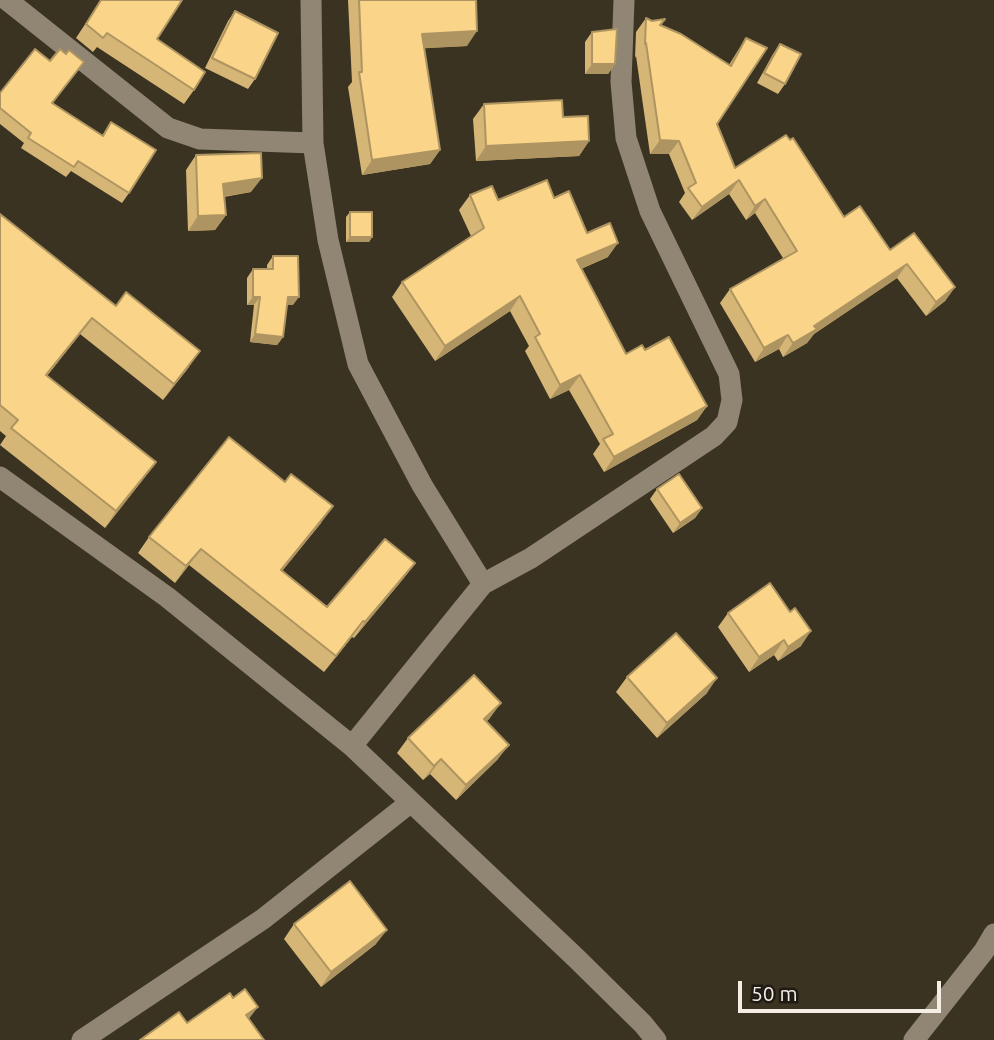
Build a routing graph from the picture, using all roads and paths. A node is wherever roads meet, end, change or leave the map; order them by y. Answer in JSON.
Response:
{"nodes":[{"id":1,"x":7,"y":0,"type":"edge"},
{"id":2,"x":311,"y":0,"type":"edge"},
{"id":3,"x":624,"y":0,"type":"edge"},
{"id":4,"x":313,"y":143,"type":"junction"},
{"id":5,"x":0,"y":477,"type":"edge"},
{"id":6,"x":483,"y":584,"type":"junction"},
{"id":7,"x":352,"y":746,"type":"junction"},
{"id":8,"x":411,"y":802,"type":"junction"},
{"id":9,"x":994,"y":934,"type":"edge"},
{"id":10,"x":82,"y":1040,"type":"edge"},
{"id":11,"x":656,"y":1040,"type":"edge"},
{"id":12,"x":914,"y":1040,"type":"edge"}],
"edges":[{"from":1,"to":4,"type":"street"},
{"from":2,"to":4,"type":"street"},
{"from":3,"to":6,"type":"street"},
{"from":4,"to":6,"type":"street"},
{"from":5,"to":7,"type":"street"},
{"from":6,"to":7,"type":"street"},
{"from":7,"to":8,"type":"street"},
{"from":8,"to":10,"type":"street"},
{"from":8,"to":11,"type":"street"},
{"from":9,"to":12,"type":"street"}]}
